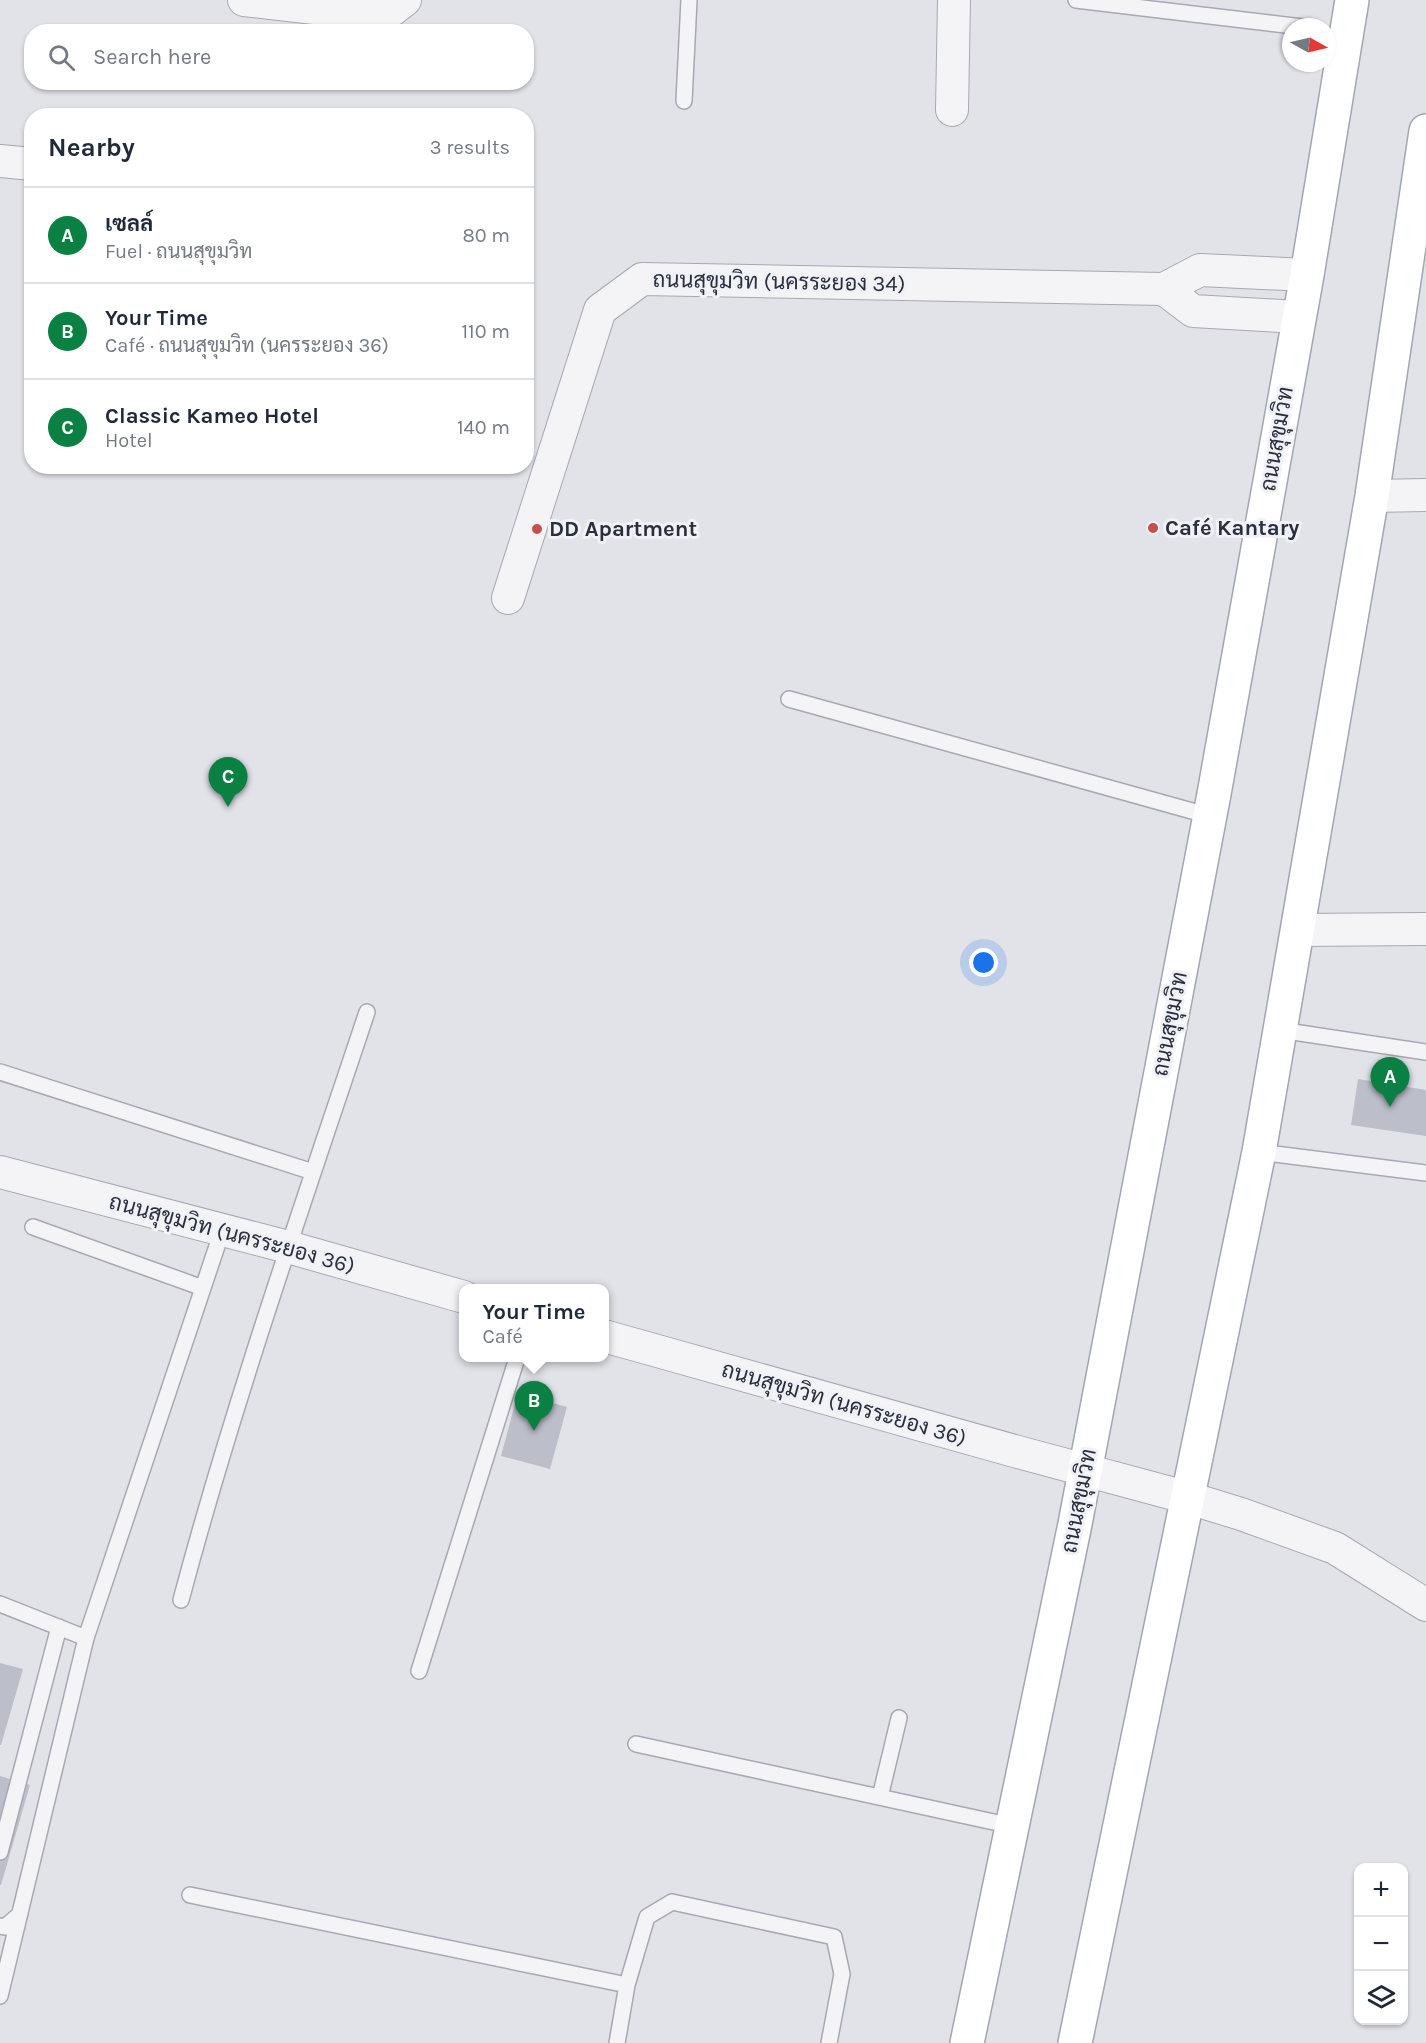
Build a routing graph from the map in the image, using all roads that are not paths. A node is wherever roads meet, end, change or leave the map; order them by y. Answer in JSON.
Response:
{"nodes":[{"id":1,"x":244,"y":0,"type":"edge"},
{"id":2,"x":405,"y":0,"type":"edge"},
{"id":3,"x":689,"y":0,"type":"edge"},
{"id":4,"x":954,"y":0,"type":"edge"},
{"id":5,"x":1076,"y":0,"type":"edge"},
{"id":6,"x":1352,"y":0,"type":"edge"},
{"id":7,"x":1282,"y":25,"type":"edge"},
{"id":8,"x":684,"y":101,"type":"dead end"},
{"id":9,"x":952,"y":110,"type":"dead end"},
{"id":10,"x":1426,"y":131,"type":"edge"},
{"id":11,"x":0,"y":160,"type":"edge"},
{"id":12,"x":24,"y":163,"type":"edge"},
{"id":13,"x":1420,"y":207,"type":"edge"},
{"id":14,"x":1306,"y":275,"type":"junction"},
{"id":15,"x":1164,"y":288,"type":"junction"},
{"id":16,"x":1299,"y":317,"type":"junction"},
{"id":17,"x":1426,"y":495,"type":"edge"},
{"id":18,"x":1372,"y":496,"type":"junction"},
{"id":19,"x":508,"y":598,"type":"dead end"},
{"id":20,"x":789,"y":699,"type":"dead end"},
{"id":21,"x":1210,"y":816,"type":"junction"},
{"id":22,"x":1426,"y":929,"type":"edge"},
{"id":23,"x":1297,"y":930,"type":"junction"},
{"id":24,"x":368,"y":1012,"type":"dead end"},
{"id":25,"x":1280,"y":1030,"type":"junction"},
{"id":26,"x":1426,"y":1052,"type":"edge"},
{"id":27,"x":0,"y":1072,"type":"edge"},
{"id":28,"x":1259,"y":1152,"type":"junction"},
{"id":29,"x":0,"y":1172,"type":"edge"},
{"id":30,"x":313,"y":1172,"type":"junction"},
{"id":31,"x":1426,"y":1173,"type":"edge"},
{"id":32,"x":33,"y":1227,"type":"dead end"},
{"id":33,"x":222,"y":1231,"type":"junction"},
{"id":34,"x":288,"y":1247,"type":"junction"},
{"id":35,"x":203,"y":1288,"type":"junction"},
{"id":36,"x":459,"y":1296,"type":"edge"},
{"id":37,"x":609,"y":1337,"type":"edge"},
{"id":38,"x":516,"y":1362,"type":"edge"},
{"id":39,"x":1085,"y":1470,"type":"junction"},
{"id":40,"x":1189,"y":1498,"type":"junction"},
{"id":41,"x":181,"y":1600,"type":"dead end"},
{"id":42,"x":0,"y":1604,"type":"edge"},
{"id":43,"x":1426,"y":1605,"type":"edge"},
{"id":44,"x":59,"y":1627,"type":"junction"},
{"id":45,"x":86,"y":1638,"type":"junction"},
{"id":46,"x":419,"y":1671,"type":"dead end"},
{"id":47,"x":899,"y":1718,"type":"dead end"},
{"id":48,"x":636,"y":1744,"type":"dead end"},
{"id":49,"x":880,"y":1797,"type":"junction"},
{"id":50,"x":1012,"y":1826,"type":"junction"},
{"id":51,"x":0,"y":1852,"type":"edge"},
{"id":52,"x":190,"y":1895,"type":"dead end"},
{"id":53,"x":20,"y":1914,"type":"junction"},
{"id":54,"x":0,"y":1926,"type":"edge"},
{"id":55,"x":627,"y":1985,"type":"junction"},
{"id":56,"x":0,"y":1996,"type":"edge"},
{"id":57,"x":617,"y":2043,"type":"edge"},
{"id":58,"x":829,"y":2043,"type":"edge"},
{"id":59,"x":967,"y":2043,"type":"edge"},
{"id":60,"x":1075,"y":2043,"type":"edge"}],
"edges":[{"from":1,"to":2,"type":"street"},
{"from":3,"to":8,"type":"lane"},
{"from":4,"to":9,"type":"street"},
{"from":5,"to":7,"type":"lane"},
{"from":6,"to":14,"type":"main road","name":"ถนนสุขุมวิท"},
{"from":10,"to":13,"type":"main road"},
{"from":11,"to":12,"type":"street"},
{"from":13,"to":18,"type":"main road"},
{"from":14,"to":15,"type":"street","name":"ถนนสุขุมวิท (นครระยอง 34)"},
{"from":14,"to":16,"type":"main road","name":"ถนนสุขุมวิท"},
{"from":15,"to":16,"type":"street"},
{"from":15,"to":19,"type":"street","name":"ถนนสุขุมวิท (นครระยอง 34)"},
{"from":16,"to":21,"type":"main road","name":"ถนนสุขุมวิท"},
{"from":17,"to":18,"type":"street"},
{"from":18,"to":23,"type":"main road"},
{"from":20,"to":21,"type":"lane"},
{"from":21,"to":39,"type":"main road","name":"ถนนสุขุมวิท"},
{"from":22,"to":23,"type":"street"},
{"from":23,"to":25,"type":"main road"},
{"from":24,"to":30,"type":"lane"},
{"from":25,"to":26,"type":"lane"},
{"from":25,"to":28,"type":"main road"},
{"from":27,"to":30,"type":"lane"},
{"from":28,"to":31,"type":"lane"},
{"from":28,"to":40,"type":"main road"},
{"from":29,"to":33,"type":"street","name":"ถนนสุขุมวิท (นครระยอง 36)"},
{"from":30,"to":34,"type":"lane"},
{"from":32,"to":35,"type":"lane"},
{"from":33,"to":34,"type":"street","name":"ถนนสุขุมวิท (นครระยอง 36)"},
{"from":33,"to":35,"type":"lane"},
{"from":34,"to":36,"type":"street","name":"ถนนสุขุมวิท (นครระยอง 36)"},
{"from":34,"to":41,"type":"lane"},
{"from":35,"to":45,"type":"lane"},
{"from":37,"to":39,"type":"street","name":"ถนนสุขุมวิท (นครระยอง 36)"},
{"from":38,"to":46,"type":"lane"},
{"from":39,"to":40,"type":"street","name":"ถนนสุขุมวิท (นครระยอง 36)"},
{"from":39,"to":50,"type":"main road","name":"ถนนสุขุมวิท"},
{"from":40,"to":43,"type":"street","name":"ถนนสุขุมวิท (นครระยอง 36)"},
{"from":40,"to":60,"type":"main road"},
{"from":42,"to":44,"type":"lane"},
{"from":44,"to":45,"type":"lane"},
{"from":44,"to":51,"type":"lane"},
{"from":45,"to":53,"type":"lane"},
{"from":47,"to":49,"type":"lane"},
{"from":48,"to":49,"type":"lane"},
{"from":49,"to":50,"type":"lane"},
{"from":50,"to":59,"type":"main road","name":"ถนนสุขุมวิท"},
{"from":52,"to":55,"type":"lane"},
{"from":53,"to":54,"type":"lane"},
{"from":53,"to":56,"type":"lane"},
{"from":55,"to":57,"type":"lane"},
{"from":55,"to":58,"type":"lane"}]}
